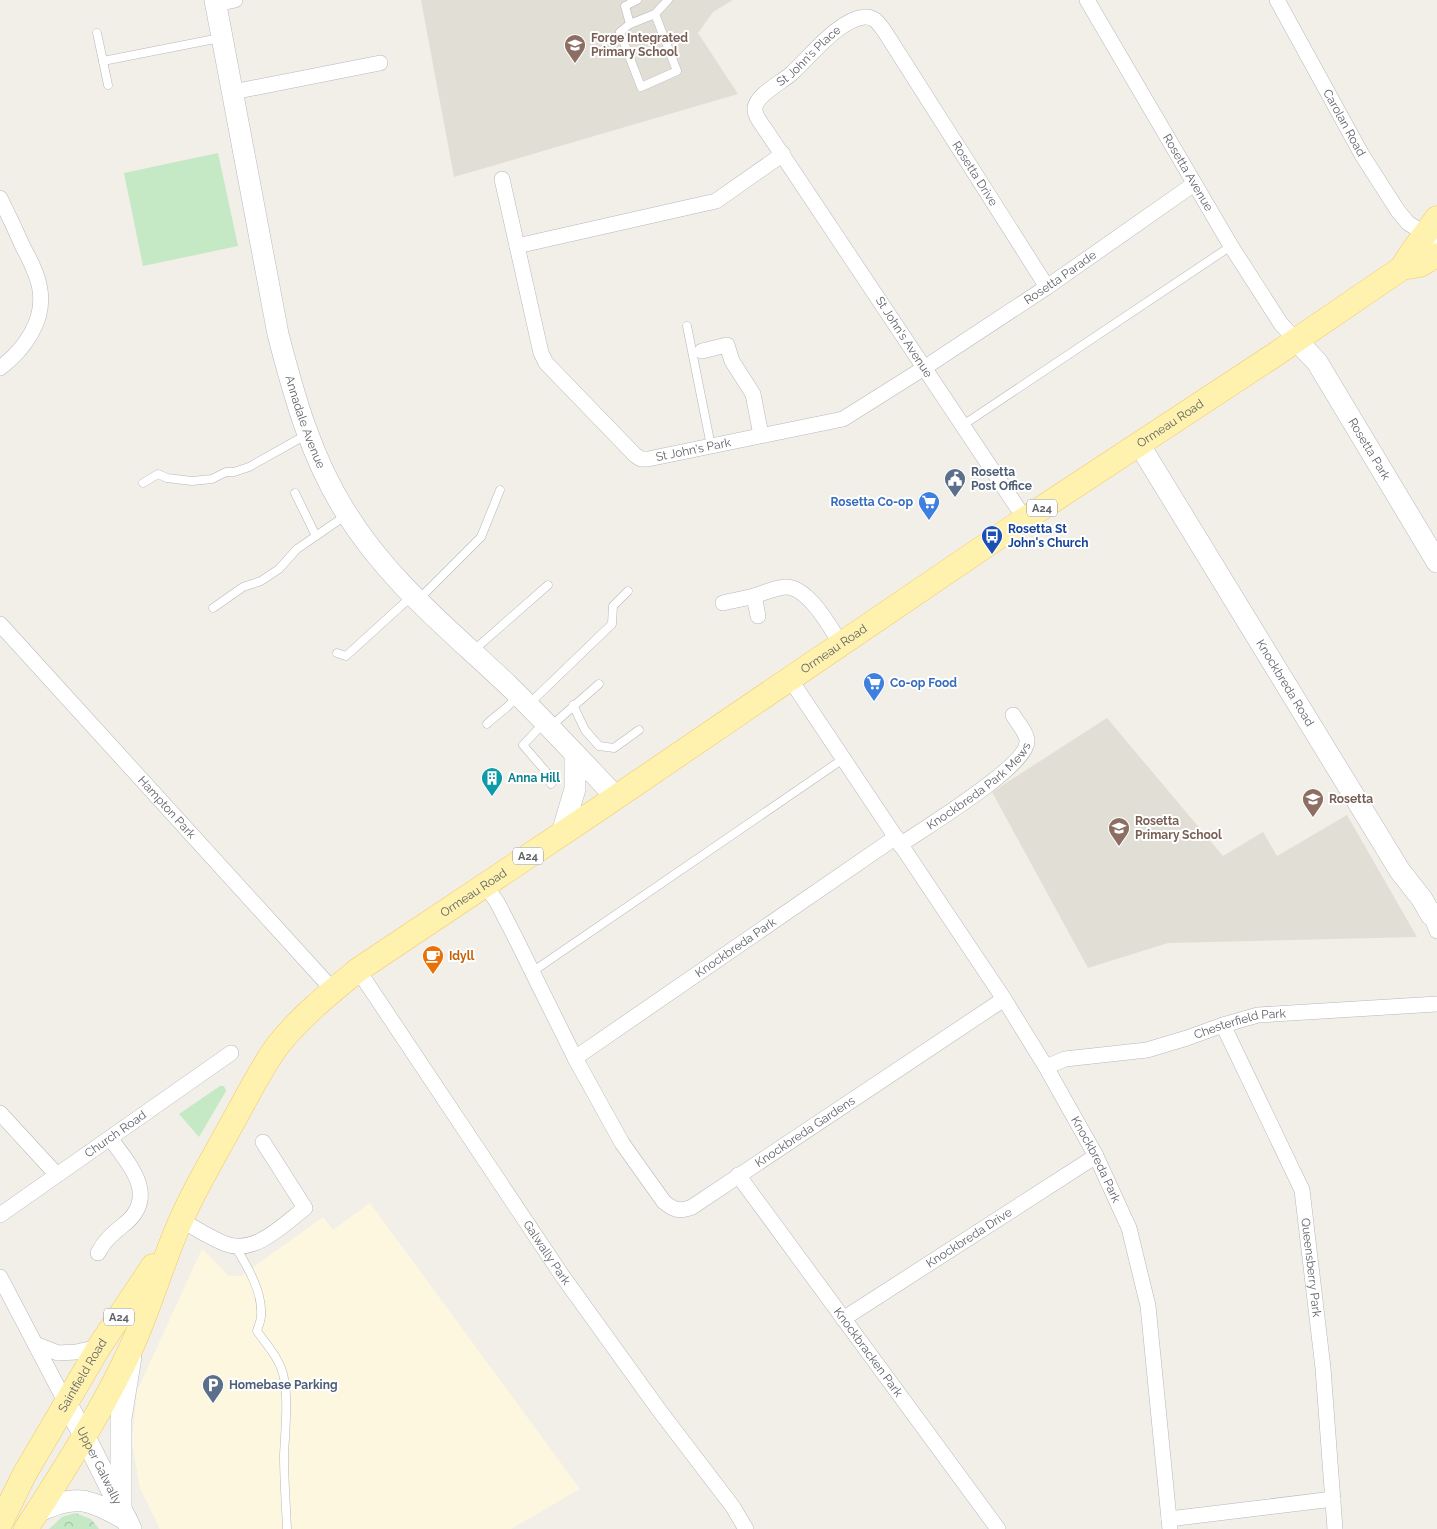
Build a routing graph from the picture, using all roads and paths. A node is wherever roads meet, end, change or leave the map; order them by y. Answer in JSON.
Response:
{"nodes":[{"id":1,"x":636,"y":0,"type":"edge"},
{"id":2,"x":668,"y":0,"type":"edge"},
{"id":3,"x":1087,"y":0,"type":"edge"},
{"id":4,"x":1277,"y":0,"type":"edge"},
{"id":5,"x":222,"y":1,"type":"edge"},
{"id":6,"x":655,"y":14,"type":"junction"},
{"id":7,"x":630,"y":24,"type":"junction"},
{"id":8,"x":98,"y":33,"type":"dead end"},
{"id":9,"x":222,"y":37,"type":"junction"},
{"id":10,"x":103,"y":60,"type":"junction"},
{"id":11,"x":903,"y":60,"type":"joint"},
{"id":12,"x":380,"y":63,"type":"dead end"},
{"id":13,"x":108,"y":85,"type":"dead end"},
{"id":14,"x":232,"y":92,"type":"junction"},
{"id":15,"x":783,"y":154,"type":"junction"},
{"id":16,"x":502,"y":178,"type":"dead end"},
{"id":17,"x":1194,"y":184,"type":"junction"},
{"id":18,"x":1,"y":201,"type":"edge"},
{"id":19,"x":1434,"y":238,"type":"edge"},
{"id":20,"x":517,"y":246,"type":"junction"},
{"id":21,"x":1231,"y":246,"type":"junction"},
{"id":22,"x":1047,"y":287,"type":"junction"},
{"id":23,"x":687,"y":326,"type":"dead end"},
{"id":24,"x":1296,"y":340,"type":"junction"},
{"id":25,"x":702,"y":351,"type":"dead end"},
{"id":26,"x":0,"y":368,"type":"edge"},
{"id":27,"x":924,"y":368,"type":"junction"},
{"id":28,"x":963,"y":425,"type":"junction"},
{"id":29,"x":307,"y":434,"type":"junction"},
{"id":30,"x":761,"y":435,"type":"junction"},
{"id":31,"x":1139,"y":444,"type":"junction"},
{"id":32,"x":711,"y":446,"type":"junction"},
{"id":33,"x":143,"y":483,"type":"dead end"},
{"id":34,"x":500,"y":490,"type":"dead end"},
{"id":35,"x":295,"y":493,"type":"dead end"},
{"id":36,"x":347,"y":515,"type":"junction"},
{"id":37,"x":1025,"y":518,"type":"junction"},
{"id":38,"x":316,"y":536,"type":"junction"},
{"id":39,"x":1436,"y":558,"type":"edge"},
{"id":40,"x":548,"y":585,"type":"dead end"},
{"id":41,"x":628,"y":591,"type":"dead end"},
{"id":42,"x":754,"y":596,"type":"junction"},
{"id":43,"x":414,"y":599,"type":"junction"},
{"id":44,"x":724,"y":603,"type":"dead end"},
{"id":45,"x":213,"y":608,"type":"dead end"},
{"id":46,"x":758,"y":616,"type":"dead end"},
{"id":47,"x":0,"y":624,"type":"edge"},
{"id":48,"x":841,"y":644,"type":"junction"},
{"id":49,"x":472,"y":652,"type":"junction"},
{"id":50,"x":336,"y":653,"type":"dead end"},
{"id":51,"x":790,"y":679,"type":"junction"},
{"id":52,"x":599,"y":684,"type":"dead end"},
{"id":53,"x":523,"y":700,"type":"junction"},
{"id":54,"x":573,"y":705,"type":"junction"},
{"id":55,"x":1013,"y":715,"type":"dead end"},
{"id":56,"x":487,"y":724,"type":"dead end"},
{"id":57,"x":547,"y":725,"type":"junction"},
{"id":58,"x":639,"y":730,"type":"dead end"},
{"id":59,"x":575,"y":754,"type":"junction"},
{"id":60,"x":843,"y":759,"type":"junction"},
{"id":61,"x":551,"y":784,"type":"dead end"},
{"id":62,"x":616,"y":797,"type":"junction"},
{"id":63,"x":562,"y":833,"type":"junction"},
{"id":64,"x":898,"y":841,"type":"junction"},
{"id":65,"x":485,"y":885,"type":"junction"},
{"id":66,"x":1435,"y":920,"type":"edge"},
{"id":67,"x":358,"y":970,"type":"junction"},
{"id":68,"x":532,"y":972,"type":"junction"},
{"id":69,"x":333,"y":990,"type":"junction"},
{"id":70,"x":1004,"y":999,"type":"junction"},
{"id":71,"x":1437,"y":1004,"type":"edge"},
{"id":72,"x":1223,"y":1024,"type":"junction"},
{"id":73,"x":278,"y":1046,"type":"joint"},
{"id":74,"x":231,"y":1053,"type":"dead end"},
{"id":75,"x":575,"y":1058,"type":"junction"},
{"id":76,"x":1046,"y":1067,"type":"junction"},
{"id":77,"x":0,"y":1113,"type":"edge"},
{"id":78,"x":110,"y":1138,"type":"junction"},
{"id":79,"x":262,"y":1142,"type":"dead end"},
{"id":80,"x":1096,"y":1156,"type":"junction"},
{"id":81,"x":57,"y":1175,"type":"junction"},
{"id":82,"x":738,"y":1175,"type":"junction"},
{"id":83,"x":0,"y":1215,"type":"edge"},
{"id":84,"x":178,"y":1227,"type":"junction"},
{"id":85,"x":235,"y":1246,"type":"junction"},
{"id":86,"x":98,"y":1253,"type":"dead end"},
{"id":87,"x":0,"y":1277,"type":"edge"},
{"id":88,"x":153,"y":1293,"type":"junction"},
{"id":89,"x":843,"y":1319,"type":"junction"},
{"id":90,"x":35,"y":1344,"type":"junction"},
{"id":91,"x":133,"y":1344,"type":"junction"},
{"id":92,"x":99,"y":1347,"type":"junction"},
{"id":93,"x":66,"y":1403,"type":"junction"},
{"id":94,"x":84,"y":1435,"type":"junction"},
{"id":95,"x":1333,"y":1499,"type":"junction"},
{"id":96,"x":126,"y":1518,"type":"edge"},
{"id":97,"x":31,"y":1521,"type":"edge"},
{"id":98,"x":0,"y":1524,"type":"edge"},
{"id":99,"x":1170,"y":1524,"type":"edge"},
{"id":100,"x":3,"y":1529,"type":"edge"},
{"id":101,"x":287,"y":1529,"type":"edge"},
{"id":102,"x":746,"y":1529,"type":"edge"},
{"id":103,"x":998,"y":1529,"type":"edge"},
{"id":104,"x":1335,"y":1529,"type":"edge"}],
"edges":[{"from":1,"to":7,"type":"lane"},
{"from":2,"to":6,"type":"lane"},
{"from":3,"to":17,"type":"street","name":"Rosetta Avenue"},
{"from":4,"to":19,"type":"street","name":"Carolan Road"},
{"from":5,"to":9,"type":"street","name":"Annadale Avenue"},
{"from":6,"to":7,"type":"lane"},
{"from":6,"to":7,"type":"lane"},
{"from":8,"to":10,"type":"lane"},
{"from":9,"to":10,"type":"lane"},
{"from":9,"to":14,"type":"street","name":"Annadale Avenue"},
{"from":10,"to":13,"type":"lane"},
{"from":11,"to":15,"type":"street","name":"St John's Place"},
{"from":11,"to":22,"type":"street","name":"Rosetta Drive"},
{"from":12,"to":14,"type":"street"},
{"from":14,"to":29,"type":"street","name":"Annadale Avenue"},
{"from":15,"to":20,"type":"street"},
{"from":15,"to":27,"type":"street","name":"St John's Avenue"},
{"from":16,"to":20,"type":"street","name":"St John's Park"},
{"from":17,"to":21,"type":"street","name":"Rosetta Avenue"},
{"from":17,"to":22,"type":"street","name":"Rosetta Parade"},
{"from":18,"to":26,"type":"street"},
{"from":19,"to":24,"type":"main road","name":"Ormeau Road","number":"A24"},
{"from":20,"to":32,"type":"street","name":"St John's Park"},
{"from":21,"to":24,"type":"street","name":"Rosetta Avenue"},
{"from":21,"to":28,"type":"lane"},
{"from":22,"to":27,"type":"street","name":"Rosetta Parade"},
{"from":23,"to":32,"type":"lane"},
{"from":24,"to":31,"type":"main road","name":"Ormeau Road","number":"A24"},
{"from":24,"to":39,"type":"street","name":"Rosetta Park"},
{"from":25,"to":30,"type":"street"},
{"from":27,"to":28,"type":"street","name":"St John's Avenue"},
{"from":27,"to":30,"type":"street","name":"St John's Park"},
{"from":28,"to":37,"type":"street","name":"St John's Avenue"},
{"from":29,"to":33,"type":"lane"},
{"from":29,"to":36,"type":"street","name":"Annadale Avenue"},
{"from":30,"to":32,"type":"street","name":"St John's Park"},
{"from":31,"to":37,"type":"main road","name":"Ormeau Road","number":"A24"},
{"from":31,"to":66,"type":"street","name":"Knockbreda Road"},
{"from":34,"to":43,"type":"lane"},
{"from":35,"to":38,"type":"lane"},
{"from":36,"to":38,"type":"lane"},
{"from":36,"to":43,"type":"street","name":"Annadale Avenue"},
{"from":37,"to":48,"type":"main road","name":"Ormeau Road","number":"A24"},
{"from":38,"to":45,"type":"lane"},
{"from":40,"to":49,"type":"lane"},
{"from":41,"to":53,"type":"lane"},
{"from":42,"to":44,"type":"street"},
{"from":42,"to":46,"type":"street"},
{"from":42,"to":48,"type":"street"},
{"from":43,"to":49,"type":"street","name":"Annadale Avenue"},
{"from":43,"to":50,"type":"lane"},
{"from":47,"to":69,"type":"street","name":"Hampton Park"},
{"from":48,"to":51,"type":"main road","name":"Ormeau Road","number":"A24"},
{"from":49,"to":53,"type":"street","name":"Annadale Avenue"},
{"from":51,"to":60,"type":"street","name":"Knockbreda Park"},
{"from":51,"to":62,"type":"main road","name":"Ormeau Road","number":"A24"},
{"from":52,"to":54,"type":"lane"},
{"from":53,"to":56,"type":"lane"},
{"from":53,"to":57,"type":"street","name":"Annadale Avenue"},
{"from":54,"to":57,"type":"lane"},
{"from":54,"to":58,"type":"lane"},
{"from":55,"to":64,"type":"street","name":"Knockbreda Park Mews"},
{"from":57,"to":59,"type":"street","name":"Annadale Avenue"},
{"from":57,"to":61,"type":"lane"},
{"from":59,"to":62,"type":"street","name":"Annadale Avenue"},
{"from":59,"to":63,"type":"street"},
{"from":60,"to":64,"type":"street","name":"Knockbreda Park"},
{"from":60,"to":68,"type":"lane"},
{"from":62,"to":63,"type":"main road","name":"Ormeau Road","number":"A24"},
{"from":63,"to":65,"type":"main road","name":"Ormeau Road","number":"A24"},
{"from":64,"to":70,"type":"street","name":"Knockbreda Park"},
{"from":64,"to":75,"type":"street","name":"Knockbreda Park"},
{"from":65,"to":67,"type":"main road","name":"Ormeau Road","number":"A24"},
{"from":65,"to":68,"type":"street"},
{"from":67,"to":69,"type":"main road","name":"Ormeau Road","number":"A24"},
{"from":67,"to":102,"type":"street","name":"Galwally Park"},
{"from":68,"to":75,"type":"street"},
{"from":69,"to":73,"type":"main road","name":"Ormeau Road","number":"A24"},
{"from":70,"to":76,"type":"street","name":"Knockbreda Park"},
{"from":70,"to":82,"type":"street","name":"Knockbreda Gardens"},
{"from":71,"to":72,"type":"street","name":"Chesterfield Park"},
{"from":72,"to":76,"type":"street","name":"Chesterfield Park"},
{"from":72,"to":95,"type":"street","name":"Queensberry Park"},
{"from":73,"to":84,"type":"main road","name":"Saintfield Road","number":"A24"},
{"from":74,"to":78,"type":"street","name":"Church Road"},
{"from":75,"to":82,"type":"street","name":"Knockbreda Gardens"},
{"from":76,"to":80,"type":"street","name":"Knockbreda Park"},
{"from":77,"to":81,"type":"street"},
{"from":78,"to":81,"type":"street","name":"Church Road"},
{"from":78,"to":86,"type":"street"},
{"from":79,"to":85,"type":"street"},
{"from":80,"to":89,"type":"street","name":"Knockbreda Drive"},
{"from":80,"to":99,"type":"street","name":"Knockbreda Park"},
{"from":81,"to":83,"type":"street","name":"Church Road"},
{"from":82,"to":89,"type":"street","name":"Knockbracken Park"},
{"from":84,"to":85,"type":"street"},
{"from":84,"to":88,"type":"main road","name":"Saintfield Road","number":"A24"},
{"from":84,"to":92,"type":"main road","name":"Saintfield Road","number":"A24"},
{"from":85,"to":101,"type":"lane"},
{"from":87,"to":90,"type":"street"},
{"from":88,"to":91,"type":"main road","name":"Saintfield Road","number":"A24"},
{"from":88,"to":93,"type":"main road"},
{"from":89,"to":103,"type":"street","name":"Knockbracken Park"},
{"from":90,"to":92,"type":"street"},
{"from":90,"to":93,"type":"street"},
{"from":91,"to":94,"type":"main road","name":"Saintfield Road","number":"A24"},
{"from":91,"to":96,"type":"street"},
{"from":92,"to":93,"type":"main road","name":"Saintfield Road","number":"A24"},
{"from":93,"to":94,"type":"street","name":"Upper Galwally"},
{"from":93,"to":98,"type":"main road","name":"Saintfield Road","number":"A24"},
{"from":94,"to":96,"type":"street","name":"Upper Galwally"},
{"from":94,"to":97,"type":"main road","name":"Saintfield Road","number":"A24"},
{"from":94,"to":100,"type":"main road"},
{"from":95,"to":99,"type":"street"},
{"from":95,"to":104,"type":"street","name":"Queensberry Park"},
{"from":96,"to":97,"type":"street"}]}
